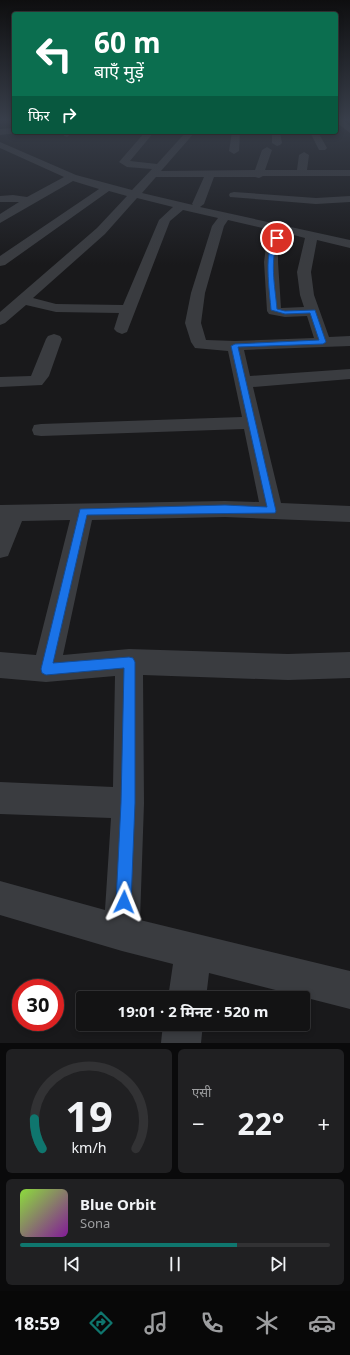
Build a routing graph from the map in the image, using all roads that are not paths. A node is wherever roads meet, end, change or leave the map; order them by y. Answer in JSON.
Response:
{"nodes":[{"id":1,"x":51,"y":168,"type":"edge"},
{"id":2,"x":61,"y":168,"type":"edge"},
{"id":3,"x":146,"y":168,"type":"edge"},
{"id":4,"x":160,"y":168,"type":"edge"},
{"id":5,"x":261,"y":168,"type":"edge"},
{"id":6,"x":303,"y":168,"type":"edge"},
{"id":7,"x":158,"y":170,"type":"junction"},
{"id":8,"x":302,"y":173,"type":"junction"},
{"id":9,"x":350,"y":173,"type":"edge"},
{"id":10,"x":210,"y":174,"type":"junction"},
{"id":11,"x":259,"y":175,"type":"junction"},
{"id":12,"x":72,"y":177,"type":"junction"},
{"id":13,"x":234,"y":183,"type":"dead end"},
{"id":14,"x":350,"y":183,"type":"edge"},
{"id":15,"x":107,"y":188,"type":"junction"},
{"id":16,"x":136,"y":194,"type":"junction"},
{"id":17,"x":234,"y":195,"type":"dead end"},
{"id":18,"x":0,"y":199,"type":"edge"},
{"id":19,"x":350,"y":199,"type":"edge"},
{"id":20,"x":29,"y":201,"type":"junction"},
{"id":21,"x":198,"y":204,"type":"junction"},
{"id":22,"x":181,"y":206,"type":"junction"},
{"id":23,"x":225,"y":216,"type":"junction"},
{"id":24,"x":0,"y":219,"type":"edge"},
{"id":25,"x":282,"y":229,"type":"junction"},
{"id":26,"x":312,"y":236,"type":"junction"},
{"id":27,"x":350,"y":238,"type":"edge"},
{"id":28,"x":350,"y":244,"type":"edge"},
{"id":29,"x":0,"y":262,"type":"edge"},
{"id":30,"x":24,"y":300,"type":"junction"},
{"id":31,"x":128,"y":309,"type":"junction"},
{"id":32,"x":313,"y":312,"type":"junction"},
{"id":33,"x":0,"y":320,"type":"edge"},
{"id":34,"x":122,"y":329,"type":"dead end"},
{"id":35,"x":54,"y":338,"type":"dead end"},
{"id":36,"x":350,"y":341,"type":"edge"},
{"id":37,"x":323,"y":342,"type":"junction"},
{"id":38,"x":235,"y":346,"type":"junction"},
{"id":39,"x":350,"y":374,"type":"edge"},
{"id":40,"x":0,"y":382,"type":"edge"},
{"id":41,"x":243,"y":382,"type":"junction"},
{"id":42,"x":252,"y":423,"type":"junction"},
{"id":43,"x":42,"y":430,"type":"dead end"},
{"id":44,"x":272,"y":511,"type":"junction"},
{"id":45,"x":83,"y":512,"type":"junction"},
{"id":46,"x":7,"y":513,"type":"edge"},
{"id":47,"x":350,"y":514,"type":"edge"},
{"id":48,"x":0,"y":549,"type":"edge"},
{"id":49,"x":129,"y":662,"type":"junction"},
{"id":50,"x":350,"y":665,"type":"edge"},
{"id":51,"x":0,"y":666,"type":"edge"},
{"id":52,"x":46,"y":669,"type":"junction"},
{"id":53,"x":0,"y":798,"type":"edge"},
{"id":54,"x":128,"y":803,"type":"junction"},
{"id":55,"x":0,"y":898,"type":"edge"},
{"id":56,"x":122,"y":933,"type":"junction"},
{"id":57,"x":194,"y":951,"type":"junction"},
{"id":58,"x":350,"y":990,"type":"edge"},
{"id":59,"x":188,"y":991,"type":"edge"},
{"id":60,"x":182,"y":1031,"type":"edge"},
{"id":61,"x":181,"y":1043,"type":"edge"}],
"edges":[{"from":1,"to":12,"type":"street"},
{"from":2,"to":16,"type":"street"},
{"from":3,"to":7,"type":"street"},
{"from":4,"to":7,"type":"street"},
{"from":5,"to":11,"type":"street"},
{"from":6,"to":8,"type":"street"},
{"from":7,"to":10,"type":"street"},
{"from":7,"to":16,"type":"street"},
{"from":8,"to":9,"type":"street"},
{"from":8,"to":11,"type":"street"},
{"from":10,"to":11,"type":"street"},
{"from":10,"to":21,"type":"street"},
{"from":12,"to":15,"type":"street"},
{"from":12,"to":20,"type":"street"},
{"from":13,"to":14,"type":"street"},
{"from":15,"to":16,"type":"street"},
{"from":15,"to":29,"type":"street"},
{"from":16,"to":21,"type":"street"},
{"from":16,"to":22,"type":"street"},
{"from":16,"to":30,"type":"street"},
{"from":17,"to":19,"type":"street"},
{"from":18,"to":20,"type":"street"},
{"from":20,"to":24,"type":"street"},
{"from":21,"to":27,"type":"street"},
{"from":22,"to":23,"type":"street"},
{"from":22,"to":31,"type":"street"},
{"from":23,"to":25,"type":"street"},
{"from":23,"to":38,"type":"street"},
{"from":25,"to":26,"type":"street"},
{"from":25,"to":32,"type":"street"},
{"from":26,"to":28,"type":"street"},
{"from":26,"to":32,"type":"street"},
{"from":30,"to":31,"type":"street"},
{"from":30,"to":33,"type":"street"},
{"from":31,"to":34,"type":"street"},
{"from":32,"to":37,"type":"street"},
{"from":35,"to":40,"type":"street"},
{"from":36,"to":37,"type":"street"},
{"from":37,"to":38,"type":"street"},
{"from":38,"to":41,"type":"street"},
{"from":39,"to":41,"type":"street"},
{"from":41,"to":42,"type":"street"},
{"from":42,"to":43,"type":"street"},
{"from":42,"to":44,"type":"street"},
{"from":44,"to":45,"type":"street"},
{"from":44,"to":47,"type":"street"},
{"from":45,"to":46,"type":"street"},
{"from":45,"to":52,"type":"street"},
{"from":46,"to":48,"type":"street"},
{"from":49,"to":50,"type":"street"},
{"from":49,"to":52,"type":"street"},
{"from":49,"to":54,"type":"street"},
{"from":51,"to":52,"type":"street"},
{"from":53,"to":54,"type":"street"},
{"from":54,"to":56,"type":"street"},
{"from":55,"to":56,"type":"street"},
{"from":56,"to":57,"type":"street"},
{"from":57,"to":58,"type":"street"},
{"from":57,"to":59,"type":"street"},
{"from":60,"to":61,"type":"street"}]}
